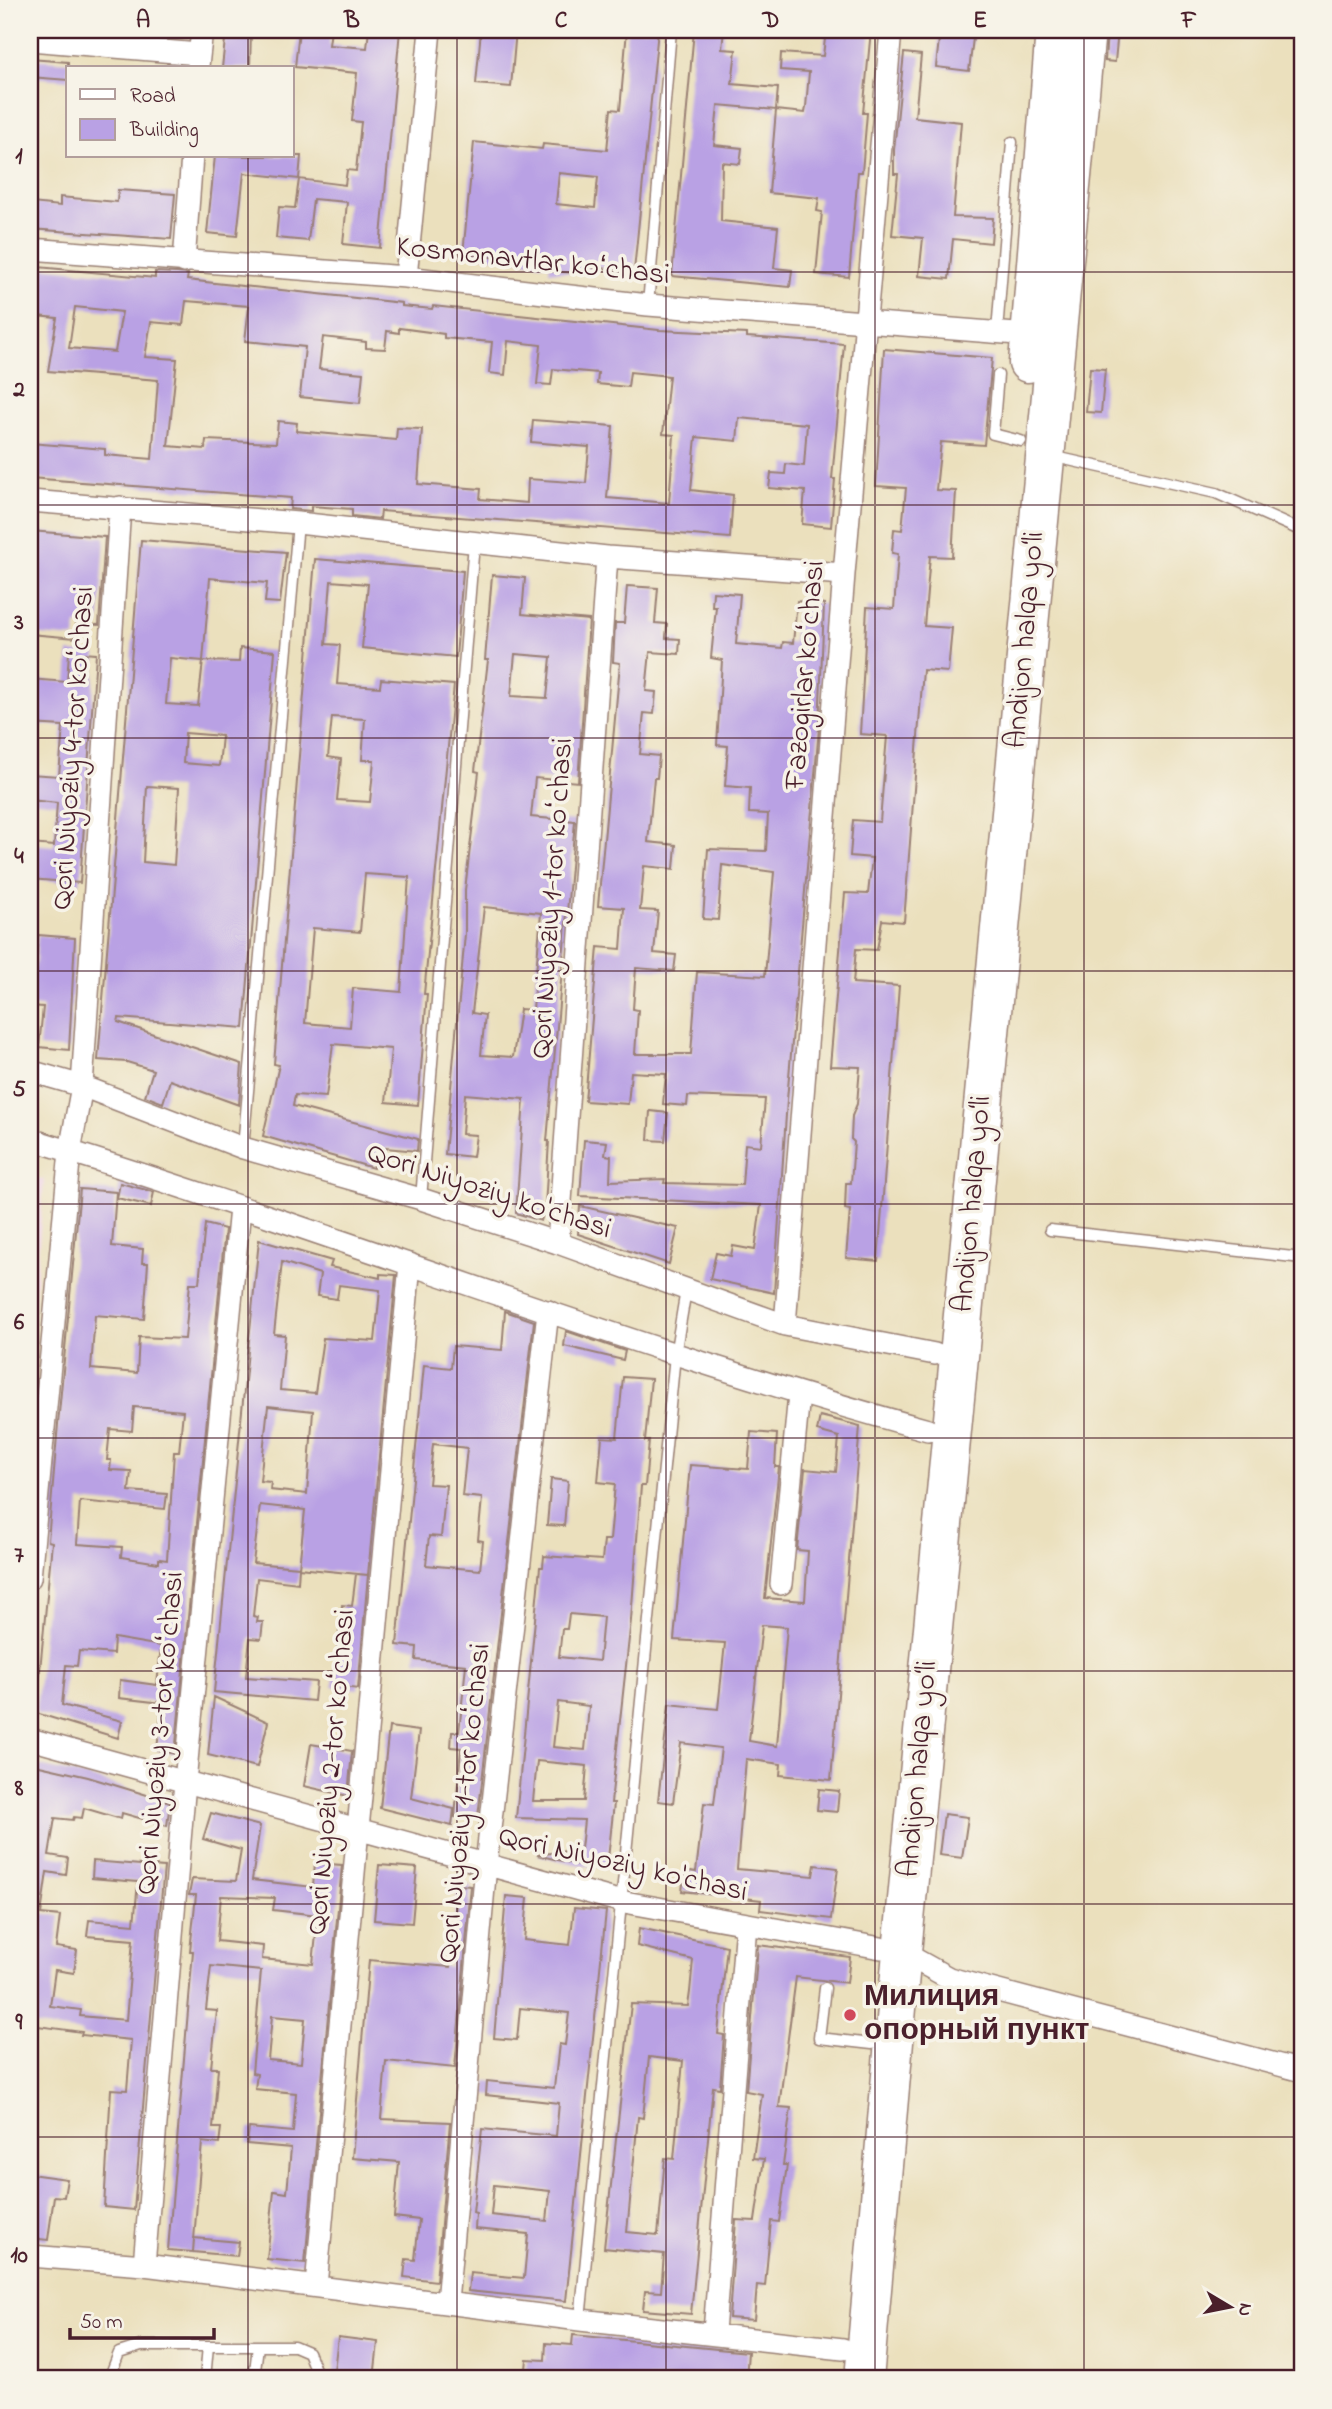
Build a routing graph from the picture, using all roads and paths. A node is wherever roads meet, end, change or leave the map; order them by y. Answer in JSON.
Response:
{"nodes":[{"id":1,"x":202,"y":30,"type":"edge"},
{"id":2,"x":430,"y":30,"type":"edge"},
{"id":3,"x":671,"y":30,"type":"edge"},
{"id":4,"x":891,"y":30,"type":"edge"},
{"id":5,"x":1055,"y":30,"type":"edge"},
{"id":6,"x":1087,"y":30,"type":"edge"},
{"id":7,"x":30,"y":40,"type":"edge"},
{"id":8,"x":199,"y":61,"type":"edge"},
{"id":9,"x":1012,"y":142,"type":"dead end"},
{"id":10,"x":192,"y":158,"type":"edge"},
{"id":11,"x":30,"y":249,"type":"edge"},
{"id":12,"x":184,"y":262,"type":"junction"},
{"id":13,"x":405,"y":277,"type":"junction"},
{"id":14,"x":648,"y":305,"type":"junction"},
{"id":15,"x":866,"y":320,"type":"junction"},
{"id":16,"x":1014,"y":333,"type":"junction"},
{"id":17,"x":998,"y":375,"type":"dead end"},
{"id":18,"x":1032,"y":448,"type":"junction"},
{"id":19,"x":30,"y":501,"type":"edge"},
{"id":20,"x":120,"y":507,"type":"junction"},
{"id":21,"x":298,"y":523,"type":"junction"},
{"id":22,"x":1302,"y":531,"type":"edge"},
{"id":23,"x":474,"y":544,"type":"junction"},
{"id":24,"x":607,"y":557,"type":"junction"},
{"id":25,"x":844,"y":574,"type":"junction"},
{"id":26,"x":30,"y":1071,"type":"edge"},
{"id":27,"x":82,"y":1086,"type":"junction"},
{"id":28,"x":30,"y":1139,"type":"edge"},
{"id":29,"x":243,"y":1149,"type":"junction"},
{"id":30,"x":70,"y":1151,"type":"junction"},
{"id":31,"x":421,"y":1199,"type":"junction"},
{"id":32,"x":240,"y":1208,"type":"junction"},
{"id":33,"x":1050,"y":1230,"type":"dead end"},
{"id":34,"x":558,"y":1243,"type":"junction"},
{"id":35,"x":1302,"y":1258,"type":"edge"},
{"id":36,"x":410,"y":1264,"type":"junction"},
{"id":37,"x":686,"y":1290,"type":"junction"},
{"id":38,"x":548,"y":1311,"type":"junction"},
{"id":39,"x":785,"y":1325,"type":"junction"},
{"id":40,"x":935,"y":1354,"type":"junction"},
{"id":41,"x":675,"y":1355,"type":"junction"},
{"id":42,"x":799,"y":1394,"type":"junction"},
{"id":43,"x":928,"y":1430,"type":"junction"},
{"id":44,"x":30,"y":1578,"type":"edge"},
{"id":45,"x":781,"y":1584,"type":"dead end"},
{"id":46,"x":30,"y":1739,"type":"edge"},
{"id":47,"x":185,"y":1782,"type":"junction"},
{"id":48,"x":356,"y":1829,"type":"junction"},
{"id":49,"x":486,"y":1865,"type":"junction"},
{"id":50,"x":619,"y":1901,"type":"junction"},
{"id":51,"x":746,"y":1924,"type":"junction"},
{"id":52,"x":891,"y":1950,"type":"junction"},
{"id":53,"x":825,"y":1988,"type":"dead end"},
{"id":54,"x":872,"y":2044,"type":"junction"},
{"id":55,"x":1302,"y":2071,"type":"edge"},
{"id":56,"x":30,"y":2256,"type":"edge"},
{"id":57,"x":144,"y":2264,"type":"junction"},
{"id":58,"x":316,"y":2286,"type":"junction"},
{"id":59,"x":447,"y":2302,"type":"junction"},
{"id":60,"x":580,"y":2320,"type":"junction"},
{"id":61,"x":714,"y":2332,"type":"junction"},
{"id":62,"x":208,"y":2346,"type":"junction"},
{"id":63,"x":258,"y":2346,"type":"junction"},
{"id":64,"x":842,"y":2364,"type":"edge"},
{"id":65,"x":110,"y":2379,"type":"edge"},
{"id":66,"x":205,"y":2379,"type":"edge"},
{"id":67,"x":254,"y":2379,"type":"edge"},
{"id":68,"x":315,"y":2379,"type":"edge"},
{"id":69,"x":864,"y":2379,"type":"edge"}],
"edges":[{"from":1,"to":8,"type":"street"},
{"from":2,"to":13,"type":"street"},
{"from":3,"to":14,"type":"lane"},
{"from":4,"to":15,"type":"street","name":"Fazogirlar koʻchasi"},
{"from":5,"to":16,"type":"highway","name":"Andijon halqa yo‘li"},
{"from":6,"to":18,"type":"highway","name":"Andijon halqa yo‘li"},
{"from":7,"to":8,"type":"street"},
{"from":9,"to":16,"type":"lane"},
{"from":10,"to":12,"type":"street"},
{"from":11,"to":12,"type":"street","name":"Kosmonavtlar koʻchasi"},
{"from":12,"to":13,"type":"street","name":"Kosmonavtlar koʻchasi"},
{"from":13,"to":14,"type":"street","name":"Kosmonavtlar koʻchasi"},
{"from":14,"to":15,"type":"street","name":"Kosmonavtlar koʻchasi"},
{"from":15,"to":16,"type":"street","name":"Kosmonavtlar koʻchasi"},
{"from":15,"to":25,"type":"street","name":"Fazogirlar koʻchasi"},
{"from":16,"to":18,"type":"highway","name":"Andijon halqa yo‘li"},
{"from":17,"to":18,"type":"lane"},
{"from":18,"to":22,"type":"lane"},
{"from":18,"to":40,"type":"highway","name":"Andijon halqa yo‘li"},
{"from":18,"to":52,"type":"highway","name":"Andijon halqa yo‘li"},
{"from":19,"to":20,"type":"street"},
{"from":20,"to":21,"type":"street"},
{"from":20,"to":27,"type":"street","name":"Qori Niyoziy 4-tor koʻchasi"},
{"from":21,"to":23,"type":"street"},
{"from":21,"to":29,"type":"lane"},
{"from":23,"to":24,"type":"street"},
{"from":23,"to":31,"type":"lane"},
{"from":24,"to":25,"type":"street"},
{"from":24,"to":34,"type":"street","name":"Qori Niyoziy 1-tor koʻchasi"},
{"from":25,"to":39,"type":"street","name":"Fazogirlar koʻchasi"},
{"from":26,"to":27,"type":"street","name":"Qori Niyoziy ko'chasi"},
{"from":27,"to":29,"type":"street","name":"Qori Niyoziy ko'chasi"},
{"from":27,"to":30,"type":"street","name":"Qori Niyoziy 4-tor koʻchasi"},
{"from":28,"to":30,"type":"street"},
{"from":29,"to":31,"type":"street","name":"Qori Niyoziy ko'chasi"},
{"from":30,"to":32,"type":"street"},
{"from":30,"to":44,"type":"street","name":"Qori Niyoziy 4-tor koʻchasi"},
{"from":31,"to":34,"type":"street","name":"Qori Niyoziy ko'chasi"},
{"from":32,"to":36,"type":"street"},
{"from":32,"to":47,"type":"street","name":"Qori Niyoziy 3-tor koʻchasi"},
{"from":33,"to":35,"type":"lane"},
{"from":34,"to":37,"type":"street","name":"Qori Niyoziy ko'chasi"},
{"from":36,"to":38,"type":"street"},
{"from":36,"to":48,"type":"street","name":"Qori Niyoziy 2-tor koʻchasi"},
{"from":37,"to":39,"type":"street","name":"Qori Niyoziy ko'chasi"},
{"from":37,"to":41,"type":"lane"},
{"from":38,"to":41,"type":"street"},
{"from":38,"to":49,"type":"street","name":"Qori Niyoziy 1-tor koʻchasi"},
{"from":39,"to":40,"type":"street","name":"Qori Niyoziy ko'chasi"},
{"from":40,"to":43,"type":"highway","name":"Andijon halqa yo‘li"},
{"from":41,"to":42,"type":"street"},
{"from":41,"to":50,"type":"lane"},
{"from":42,"to":43,"type":"street"},
{"from":42,"to":45,"type":"street"},
{"from":43,"to":52,"type":"highway","name":"Andijon halqa yo‘li"},
{"from":46,"to":47,"type":"street","name":"Qori Niyoziy ko'chasi"},
{"from":47,"to":48,"type":"street","name":"Qori Niyoziy ko'chasi"},
{"from":47,"to":57,"type":"street","name":"Qori Niyoziy 3-tor koʻchasi"},
{"from":48,"to":49,"type":"street","name":"Qori Niyoziy ko'chasi"},
{"from":48,"to":58,"type":"street","name":"Qori Niyoziy 2-tor koʻchasi"},
{"from":49,"to":50,"type":"street","name":"Qori Niyoziy ko'chasi"},
{"from":49,"to":59,"type":"street","name":"Qori Niyoziy 1-tor koʻchasi"},
{"from":50,"to":51,"type":"street","name":"Qori Niyoziy ko'chasi"},
{"from":50,"to":60,"type":"lane"},
{"from":51,"to":52,"type":"street","name":"Qori Niyoziy ko'chasi"},
{"from":51,"to":61,"type":"street"},
{"from":52,"to":54,"type":"highway","name":"Andijon halqa yo‘li"},
{"from":52,"to":55,"type":"street","name":"Qori Niyoziy ko'chasi"},
{"from":52,"to":69,"type":"highway","name":"Andijon halqa yo‘li"},
{"from":53,"to":54,"type":"lane"},
{"from":54,"to":64,"type":"highway","name":"Andijon halqa yo‘li"},
{"from":56,"to":57,"type":"street"},
{"from":57,"to":58,"type":"street"},
{"from":58,"to":59,"type":"street"},
{"from":59,"to":60,"type":"street"},
{"from":60,"to":61,"type":"street"},
{"from":61,"to":64,"type":"street"},
{"from":62,"to":63,"type":"lane"},
{"from":62,"to":65,"type":"lane"},
{"from":62,"to":66,"type":"lane"},
{"from":63,"to":67,"type":"lane"},
{"from":63,"to":68,"type":"lane"}]}
